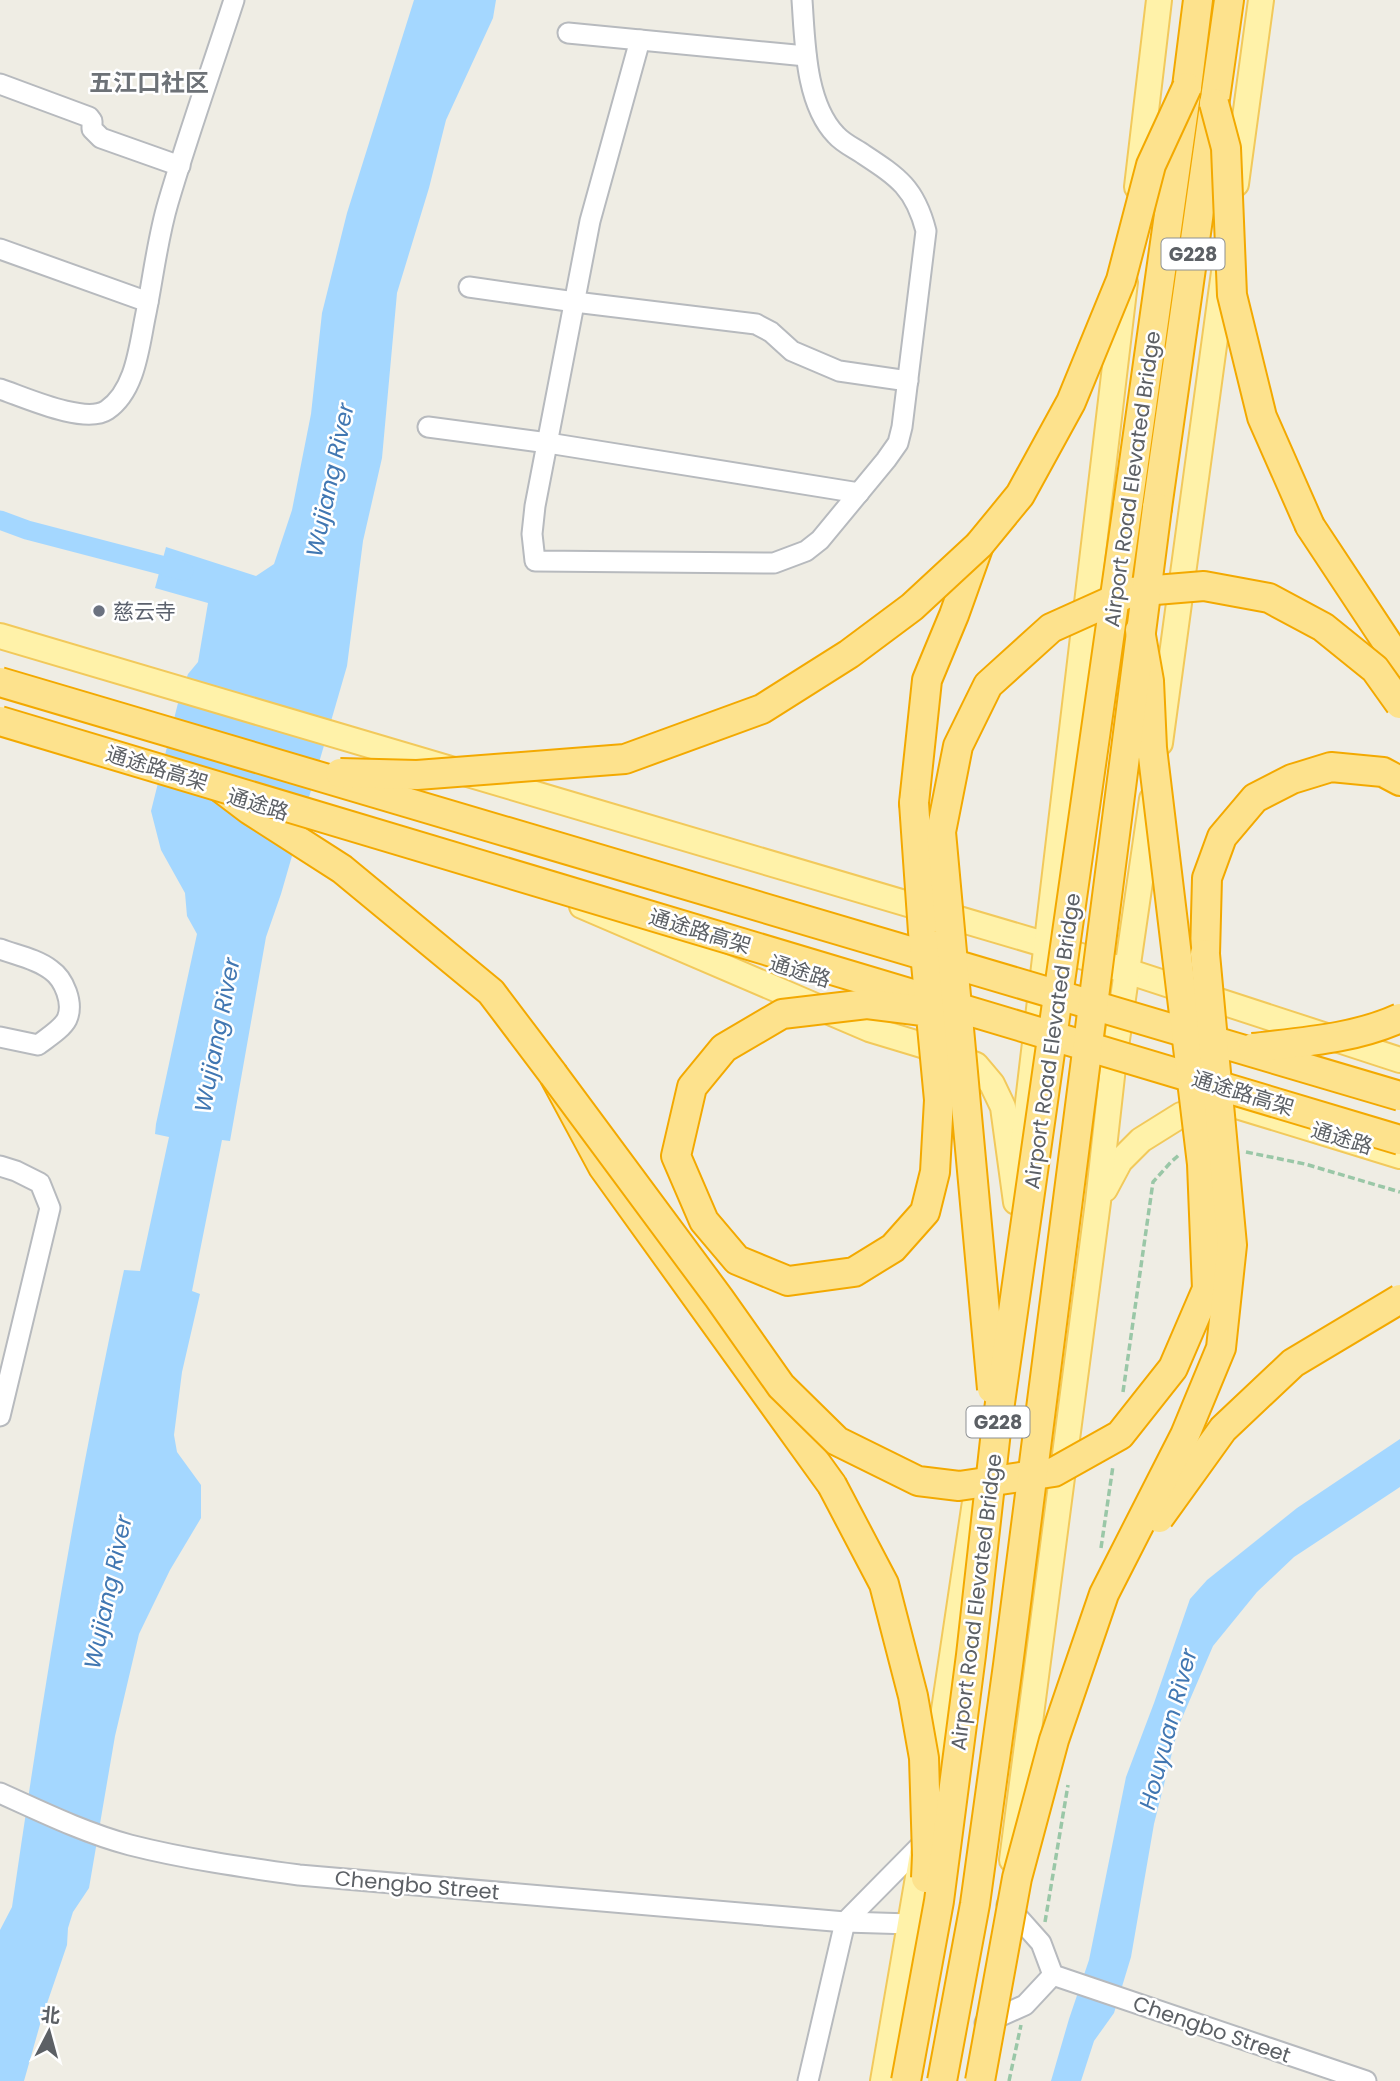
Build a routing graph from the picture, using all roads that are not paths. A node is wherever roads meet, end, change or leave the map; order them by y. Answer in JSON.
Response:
{"nodes":[{"id":1,"x":234,"y":0,"type":"edge"},
{"id":2,"x":802,"y":0,"type":"edge"},
{"id":3,"x":1159,"y":0,"type":"edge"},
{"id":4,"x":1198,"y":0,"type":"edge"},
{"id":5,"x":1229,"y":0,"type":"edge"},
{"id":6,"x":1261,"y":0,"type":"edge"},
{"id":7,"x":568,"y":33,"type":"dead end"},
{"id":8,"x":640,"y":40,"type":"junction"},
{"id":9,"x":806,"y":55,"type":"junction"},
{"id":10,"x":0,"y":85,"type":"edge"},
{"id":11,"x":1187,"y":87,"type":"junction"},
{"id":12,"x":1214,"y":103,"type":"junction"},
{"id":13,"x":180,"y":166,"type":"junction"},
{"id":14,"x":0,"y":249,"type":"edge"},
{"id":15,"x":469,"y":287,"type":"dead end"},
{"id":16,"x":148,"y":302,"type":"junction"},
{"id":17,"x":575,"y":302,"type":"junction"},
{"id":18,"x":908,"y":381,"type":"junction"},
{"id":19,"x":0,"y":388,"type":"edge"},
{"id":20,"x":428,"y":427,"type":"dead end"},
{"id":21,"x":548,"y":443,"type":"junction"},
{"id":22,"x":859,"y":493,"type":"junction"},
{"id":23,"x":979,"y":545,"type":"junction"},
{"id":24,"x":1140,"y":630,"type":"junction"},
{"id":25,"x":0,"y":636,"type":"edge"},
{"id":26,"x":1400,"y":663,"type":"edge"},
{"id":27,"x":0,"y":682,"type":"edge"},
{"id":28,"x":1400,"y":704,"type":"edge"},
{"id":29,"x":0,"y":721,"type":"edge"},
{"id":30,"x":306,"y":772,"type":"junction"},
{"id":31,"x":1400,"y":781,"type":"edge"},
{"id":32,"x":227,"y":793,"type":"junction"},
{"id":33,"x":572,"y":902,"type":"junction"},
{"id":34,"x":1047,"y":945,"type":"junction"},
{"id":35,"x":0,"y":949,"type":"edge"},
{"id":36,"x":1129,"y":972,"type":"junction"},
{"id":37,"x":1400,"y":1018,"type":"edge"},
{"id":38,"x":1003,"y":1021,"type":"junction"},
{"id":39,"x":0,"y":1037,"type":"edge"},
{"id":40,"x":1035,"y":1043,"type":"junction"},
{"id":41,"x":1241,"y":1049,"type":"junction"},
{"id":42,"x":1400,"y":1060,"type":"edge"},
{"id":43,"x":1113,"y":1067,"type":"junction"},
{"id":44,"x":553,"y":1074,"type":"junction"},
{"id":45,"x":1400,"y":1096,"type":"edge"},
{"id":46,"x":1227,"y":1104,"type":"junction"},
{"id":47,"x":1400,"y":1140,"type":"edge"},
{"id":48,"x":1400,"y":1156,"type":"edge"},
{"id":49,"x":0,"y":1166,"type":"edge"},
{"id":50,"x":1016,"y":1202,"type":"junction"},
{"id":51,"x":1098,"y":1202,"type":"junction"},
{"id":52,"x":1400,"y":1299,"type":"edge"},
{"id":53,"x":0,"y":1416,"type":"edge"},
{"id":54,"x":996,"y":1431,"type":"junction"},
{"id":55,"x":1104,"y":1594,"type":"junction"},
{"id":56,"x":0,"y":1793,"type":"edge"},
{"id":57,"x":924,"y":1842,"type":"junction"},
{"id":58,"x":1006,"y":1904,"type":"junction"},
{"id":59,"x":845,"y":1922,"type":"junction"},
{"id":60,"x":911,"y":1924,"type":"junction"},
{"id":61,"x":1056,"y":1976,"type":"junction"},
{"id":62,"x":984,"y":2024,"type":"junction"},
{"id":63,"x":908,"y":2070,"type":"edge"},
{"id":64,"x":808,"y":2081,"type":"edge"},
{"id":65,"x":883,"y":2081,"type":"edge"},
{"id":66,"x":942,"y":2081,"type":"edge"},
{"id":67,"x":973,"y":2081,"type":"edge"},
{"id":68,"x":980,"y":2081,"type":"edge"},
{"id":69,"x":1366,"y":2081,"type":"edge"}],
"edges":[{"from":1,"to":13,"type":"street"},
{"from":2,"to":9,"type":"street"},
{"from":3,"to":34,"type":"main road"},
{"from":4,"to":11,"type":"highway","name":"Airport Road Elevated Bridge","number":"G228"},
{"from":5,"to":12,"type":"highway","name":"Airport Road Elevated Bridge","number":"G228"},
{"from":6,"to":36,"type":"main road"},
{"from":7,"to":8,"type":"street"},
{"from":8,"to":9,"type":"street"},
{"from":8,"to":17,"type":"street"},
{"from":9,"to":18,"type":"street"},
{"from":10,"to":13,"type":"street"},
{"from":11,"to":23,"type":"highway","bridge":true},
{"from":11,"to":54,"type":"highway","name":"Airport Road Elevated Bridge","number":"G228","bridge":true},
{"from":12,"to":24,"type":"highway","name":"Airport Road Elevated Bridge","number":"G228","bridge":true},
{"from":12,"to":26,"type":"highway","bridge":true},
{"from":13,"to":16,"type":"street"},
{"from":14,"to":16,"type":"street"},
{"from":15,"to":17,"type":"street"},
{"from":16,"to":19,"type":"street"},
{"from":17,"to":18,"type":"street"},
{"from":17,"to":21,"type":"street"},
{"from":18,"to":22,"type":"street"},
{"from":20,"to":21,"type":"street"},
{"from":21,"to":22,"type":"street"},
{"from":21,"to":22,"type":"street"},
{"from":23,"to":30,"type":"highway","bridge":true},
{"from":23,"to":38,"type":"highway","bridge":true},
{"from":24,"to":44,"type":"highway","bridge":true},
{"from":24,"to":66,"type":"highway","name":"Airport Road Elevated Bridge","number":"G228","bridge":true},
{"from":25,"to":34,"type":"main road"},
{"from":27,"to":30,"type":"highway","name":"通途路高架","bridge":true},
{"from":28,"to":54,"type":"highway","bridge":true},
{"from":29,"to":32,"type":"highway","name":"通途路高架","bridge":true},
{"from":30,"to":41,"type":"highway","name":"通途路高架","bridge":true},
{"from":31,"to":55,"type":"highway","bridge":true},
{"from":32,"to":33,"type":"main road","name":"通途路"},
{"from":32,"to":38,"type":"highway","name":"通途路高架","bridge":true},
{"from":32,"to":44,"type":"highway"},
{"from":33,"to":40,"type":"main road","name":"通途路"},
{"from":33,"to":50,"type":"main road"},
{"from":34,"to":36,"type":"main road"},
{"from":34,"to":40,"type":"main road"},
{"from":35,"to":39,"type":"street"},
{"from":36,"to":42,"type":"main road"},
{"from":36,"to":43,"type":"main road"},
{"from":37,"to":41,"type":"highway","bridge":true},
{"from":38,"to":47,"type":"highway","name":"通途路高架","bridge":true},
{"from":40,"to":43,"type":"main road","name":"通途路"},
{"from":40,"to":50,"type":"main road"},
{"from":41,"to":45,"type":"highway","name":"通途路高架","bridge":true},
{"from":43,"to":46,"type":"main road","name":"通途路"},
{"from":43,"to":51,"type":"main road"},
{"from":44,"to":63,"type":"highway","bridge":true},
{"from":46,"to":48,"type":"main road","name":"通途路"},
{"from":46,"to":51,"type":"main road"},
{"from":49,"to":53,"type":"street"},
{"from":50,"to":57,"type":"main road"},
{"from":51,"to":58,"type":"main road"},
{"from":52,"to":55,"type":"highway","bridge":true},
{"from":54,"to":63,"type":"highway","name":"Airport Road Elevated Bridge","number":"G228","bridge":true},
{"from":55,"to":68,"type":"highway","bridge":true},
{"from":56,"to":59,"type":"street","name":"Chengbo Street"},
{"from":57,"to":59,"type":"street"},
{"from":57,"to":60,"type":"main road"},
{"from":58,"to":61,"type":"street"},
{"from":58,"to":62,"type":"main road"},
{"from":59,"to":60,"type":"street","name":"Chengbo Street"},
{"from":59,"to":64,"type":"street"},
{"from":60,"to":65,"type":"main road"},
{"from":61,"to":62,"type":"street"},
{"from":61,"to":69,"type":"street","name":"Chengbo Street"},
{"from":62,"to":67,"type":"main road"}]}
